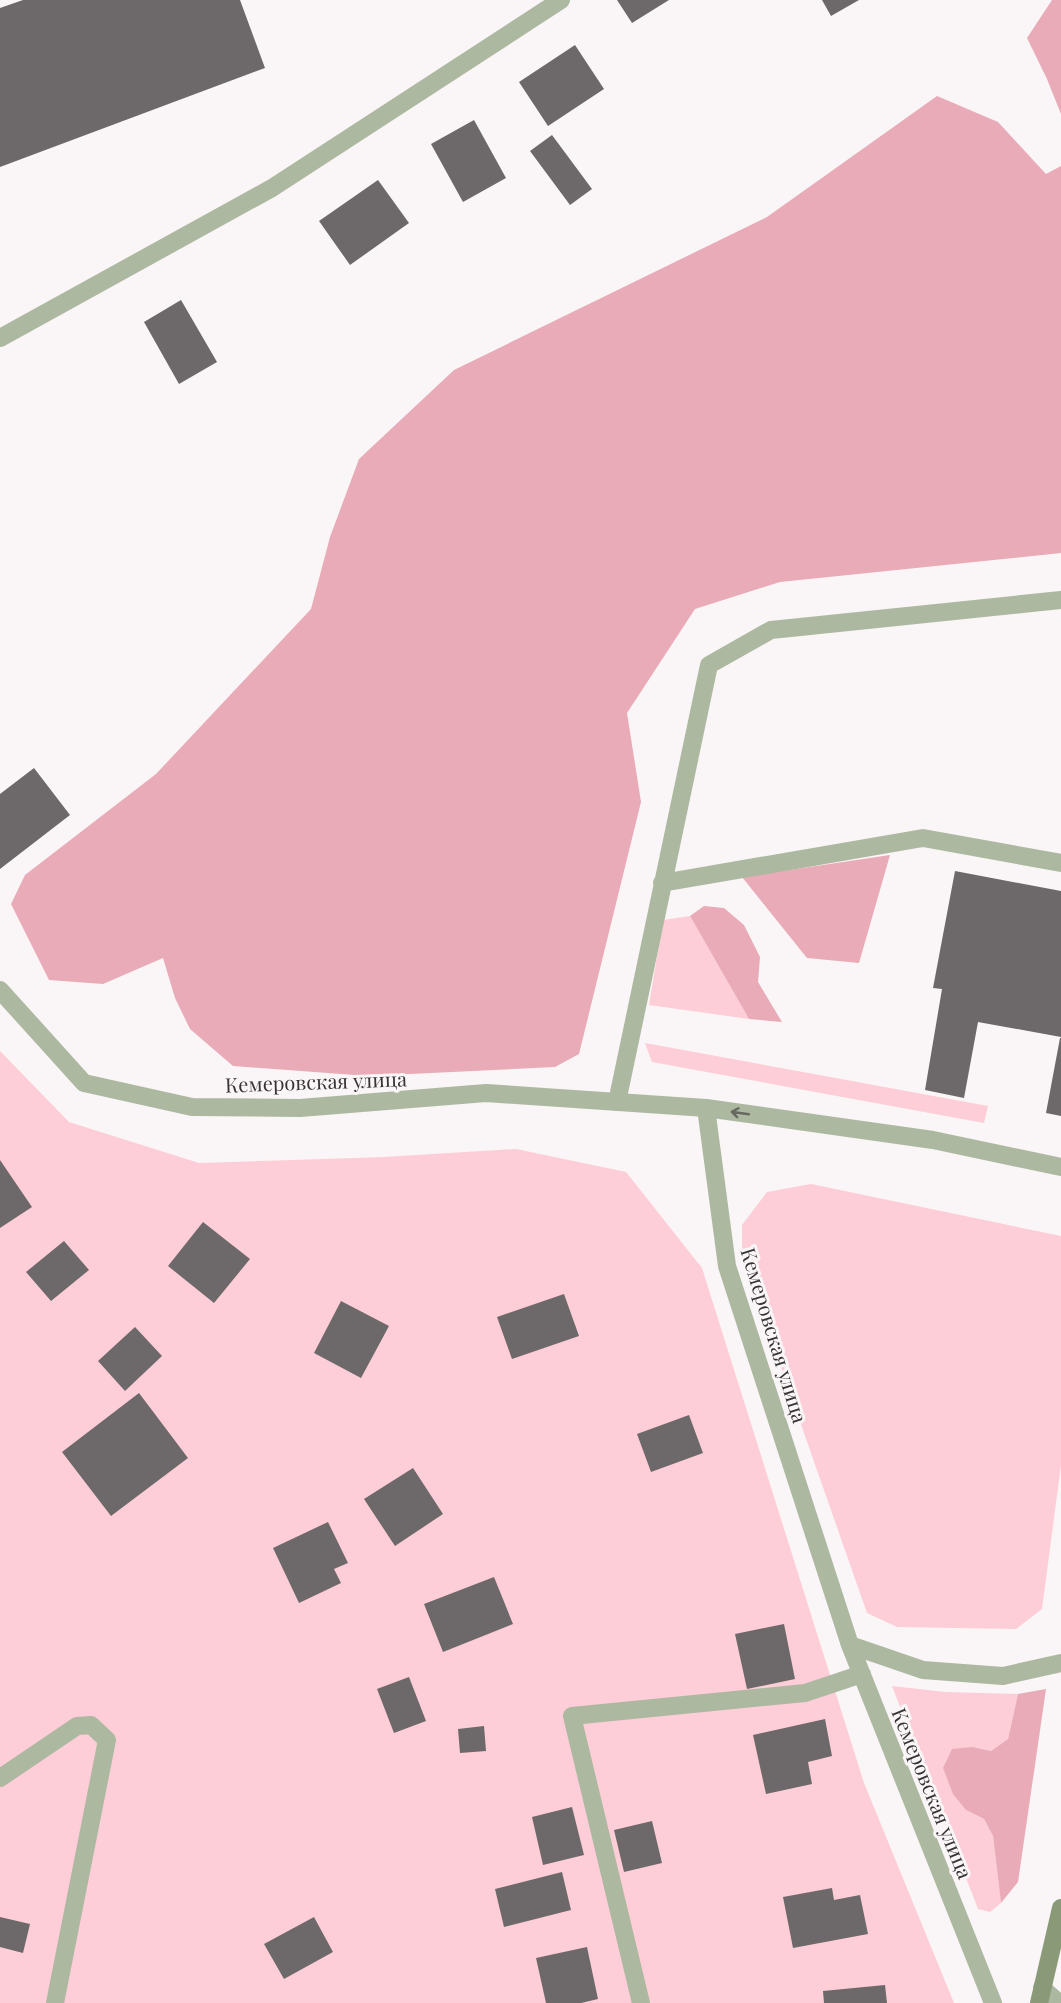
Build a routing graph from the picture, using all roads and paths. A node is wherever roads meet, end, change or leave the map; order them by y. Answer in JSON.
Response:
{"nodes":[{"id":1,"x":561,"y":0,"type":"edge"},
{"id":2,"x":0,"y":338,"type":"edge"},
{"id":3,"x":1061,"y":600,"type":"edge"},
{"id":4,"x":1061,"y":862,"type":"edge"},
{"id":5,"x":662,"y":883,"type":"junction"},
{"id":6,"x":0,"y":990,"type":"edge"},
{"id":7,"x":617,"y":1102,"type":"junction"},
{"id":8,"x":706,"y":1108,"type":"junction"},
{"id":9,"x":1061,"y":1167,"type":"edge"},
{"id":10,"x":850,"y":1645,"type":"junction"},
{"id":11,"x":1061,"y":1663,"type":"edge"},
{"id":12,"x":862,"y":1674,"type":"junction"},
{"id":13,"x":0,"y":1778,"type":"edge"},
{"id":14,"x":1061,"y":1908,"type":"edge"},
{"id":15,"x":1041,"y":1995,"type":"edge"},
{"id":16,"x":55,"y":2003,"type":"edge"},
{"id":17,"x":641,"y":2003,"type":"edge"},
{"id":18,"x":993,"y":2003,"type":"edge"},
{"id":19,"x":1059,"y":2003,"type":"edge"}],
"edges":[{"from":1,"to":2,"type":"street"},
{"from":3,"to":5,"type":"street"},
{"from":4,"to":5,"type":"street"},
{"from":5,"to":7,"type":"street"},
{"from":6,"to":7,"type":"street","name":"Кемеровская улица"},
{"from":7,"to":8,"type":"street","name":"Кемеровская улица"},
{"from":9,"to":8,"type":"street","one_way":true},
{"from":8,"to":10,"type":"street","name":"Кемеровская улица"},
{"from":10,"to":11,"type":"street"},
{"from":10,"to":12,"type":"street","name":"Кемеровская улица"},
{"from":12,"to":17,"type":"street"},
{"from":12,"to":18,"type":"street","name":"Кемеровская улица"},
{"from":13,"to":16,"type":"street"},
{"from":14,"to":15,"type":"main road"},
{"from":15,"to":19,"type":"street"}]}
